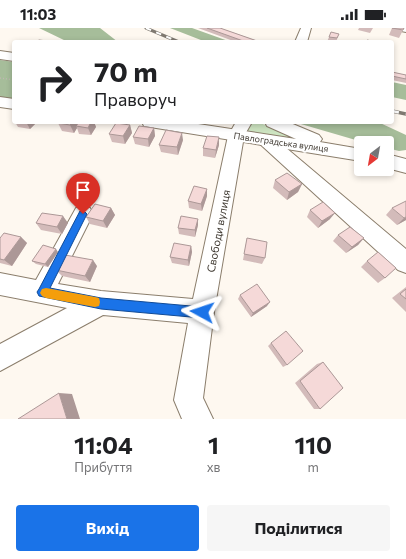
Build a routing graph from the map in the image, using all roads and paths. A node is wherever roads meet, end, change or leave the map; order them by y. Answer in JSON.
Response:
{"nodes":[{"id":1,"x":306,"y":28,"type":"edge"},
{"id":2,"x":400,"y":28,"type":"edge"},
{"id":3,"x":406,"y":29,"type":"edge"},
{"id":4,"x":302,"y":40,"type":"edge"},
{"id":5,"x":0,"y":55,"type":"edge"},
{"id":6,"x":12,"y":56,"type":"edge"},
{"id":7,"x":0,"y":78,"type":"edge"},
{"id":8,"x":12,"y":80,"type":"edge"},
{"id":9,"x":0,"y":102,"type":"edge"},
{"id":10,"x":12,"y":104,"type":"edge"},
{"id":11,"x":176,"y":124,"type":"edge"},
{"id":12,"x":278,"y":124,"type":"edge"},
{"id":13,"x":240,"y":129,"type":"edge"},
{"id":14,"x":266,"y":140,"type":"junction"},
{"id":15,"x":339,"y":150,"type":"junction"},
{"id":16,"x":354,"y":154,"type":"edge"},
{"id":17,"x":394,"y":163,"type":"edge"},
{"id":18,"x":406,"y":166,"type":"edge"},
{"id":19,"x":83,"y":214,"type":"dead end"},
{"id":20,"x":406,"y":263,"type":"edge"},
{"id":21,"x":0,"y":284,"type":"edge"},
{"id":22,"x":42,"y":292,"type":"junction"},
{"id":23,"x":101,"y":303,"type":"junction"},
{"id":24,"x":202,"y":312,"type":"junction"},
{"id":25,"x":0,"y":358,"type":"edge"},
{"id":26,"x":198,"y":419,"type":"edge"}],
"edges":[{"from":1,"to":4,"type":"street"},
{"from":2,"to":3,"type":"street"},
{"from":5,"to":6,"type":"main road"},
{"from":7,"to":8,"type":"path"},
{"from":9,"to":10,"type":"main road"},
{"from":11,"to":13,"type":"main road","name":"Павлоградська вулиця"},
{"from":12,"to":15,"type":"main road","name":"Павлоградська вулиця"},
{"from":13,"to":14,"type":"main road","name":"Павлоградська вулиця"},
{"from":13,"to":24,"type":"street","name":"Свободи вулиця"},
{"from":14,"to":15,"type":"main road","name":"Павлоградська вулиця"},
{"from":14,"to":20,"type":"street"},
{"from":15,"to":16,"type":"main road"},
{"from":17,"to":18,"type":"main road"},
{"from":19,"to":22,"type":"street"},
{"from":21,"to":22,"type":"street"},
{"from":22,"to":23,"type":"street"},
{"from":23,"to":24,"type":"street"},
{"from":23,"to":25,"type":"street"},
{"from":24,"to":26,"type":"street","name":"Свободи вулиця"}]}
